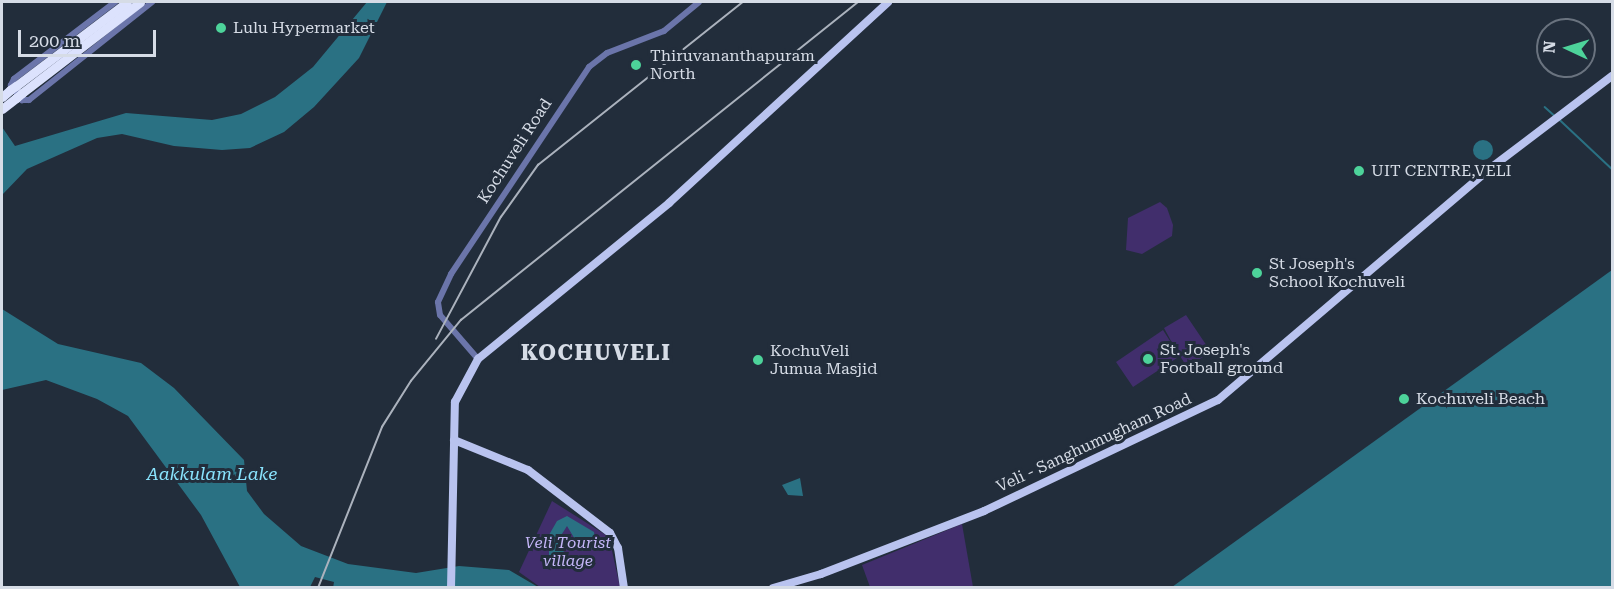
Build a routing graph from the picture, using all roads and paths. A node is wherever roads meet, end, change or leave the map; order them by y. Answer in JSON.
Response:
{"nodes":[{"id":1,"x":115,"y":2,"type":"edge"},
{"id":2,"x":128,"y":2,"type":"edge"},
{"id":3,"x":140,"y":2,"type":"edge"},
{"id":4,"x":152,"y":2,"type":"edge"},
{"id":5,"x":699,"y":2,"type":"edge"},
{"id":6,"x":888,"y":2,"type":"edge"},
{"id":7,"x":1612,"y":76,"type":"edge"},
{"id":8,"x":11,"y":94,"type":"edge"},
{"id":9,"x":2,"y":109,"type":"edge"},
{"id":10,"x":478,"y":359,"type":"junction"},
{"id":11,"x":454,"y":440,"type":"junction"},
{"id":12,"x":451,"y":588,"type":"edge"},
{"id":13,"x":624,"y":588,"type":"edge"},
{"id":14,"x":773,"y":588,"type":"edge"}],
"edges":[{"from":1,"to":4,"type":"street"},
{"from":2,"to":8,"type":"highway"},
{"from":3,"to":8,"type":"highway"},
{"from":5,"to":10,"type":"street","name":"Kochuveli Road"},
{"from":6,"to":10,"type":"main road"},
{"from":7,"to":14,"type":"main road","name":"Veli - Sanghumugham Road"},
{"from":8,"to":9,"type":"highway"},
{"from":10,"to":11,"type":"main road"},
{"from":11,"to":12,"type":"main road"},
{"from":11,"to":13,"type":"main road"}]}
